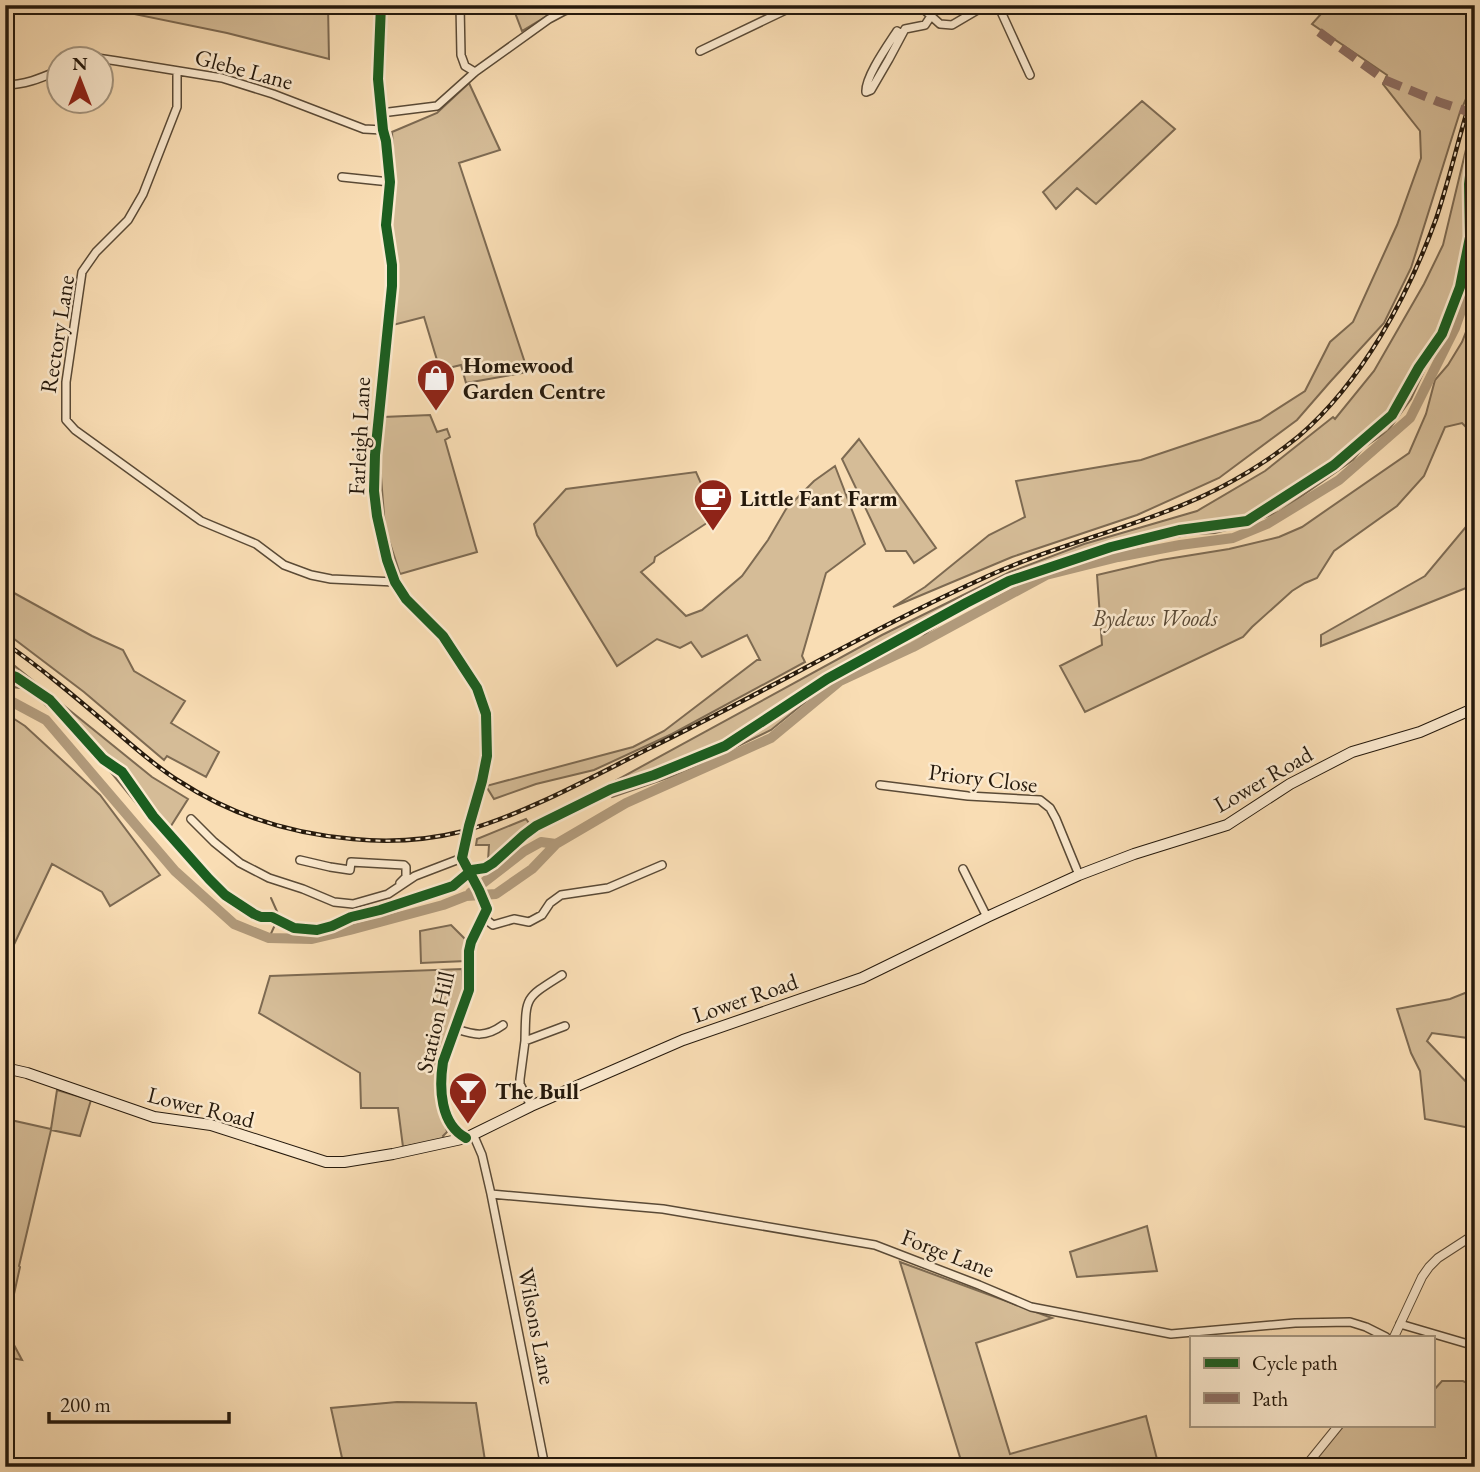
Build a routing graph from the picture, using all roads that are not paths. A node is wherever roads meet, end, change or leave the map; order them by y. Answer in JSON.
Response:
{"nodes":[{"id":1,"x":381,"y":5,"type":"edge"},
{"id":2,"x":460,"y":5,"type":"edge"},
{"id":3,"x":581,"y":5,"type":"edge"},
{"id":4,"x":796,"y":5,"type":"edge"},
{"id":5,"x":919,"y":5,"type":"edge"},
{"id":6,"x":986,"y":5,"type":"edge"},
{"id":7,"x":998,"y":5,"type":"edge"},
{"id":8,"x":931,"y":16,"type":"junction"},
{"id":9,"x":902,"y":34,"type":"junction"},
{"id":10,"x":700,"y":51,"type":"dead end"},
{"id":11,"x":883,"y":53,"type":"junction"},
{"id":12,"x":890,"y":60,"type":"junction"},
{"id":13,"x":116,"y":61,"type":"edge"},
{"id":14,"x":177,"y":71,"type":"junction"},
{"id":15,"x":475,"y":72,"type":"junction"},
{"id":16,"x":1030,"y":75,"type":"dead end"},
{"id":17,"x":46,"y":76,"type":"edge"},
{"id":18,"x":5,"y":85,"type":"edge"},
{"id":19,"x":381,"y":113,"type":"junction"},
{"id":20,"x":383,"y":130,"type":"junction"},
{"id":21,"x":342,"y":177,"type":"dead end"},
{"id":22,"x":390,"y":182,"type":"junction"},
{"id":23,"x":395,"y":582,"type":"junction"},
{"id":24,"x":1475,"y":708,"type":"edge"},
{"id":25,"x":880,"y":785,"type":"dead end"},
{"id":26,"x":191,"y":819,"type":"dead end"},
{"id":27,"x":462,"y":858,"type":"junction"},
{"id":28,"x":300,"y":860,"type":"dead end"},
{"id":29,"x":663,"y":865,"type":"dead end"},
{"id":30,"x":963,"y":869,"type":"dead end"},
{"id":31,"x":1079,"y":875,"type":"junction"},
{"id":32,"x":388,"y":894,"type":"junction"},
{"id":33,"x":485,"y":915,"type":"junction"},
{"id":34,"x":987,"y":917,"type":"junction"},
{"id":35,"x":562,"y":975,"type":"dead end"},
{"id":36,"x":565,"y":1026,"type":"dead end"},
{"id":37,"x":456,"y":1029,"type":"junction"},
{"id":38,"x":499,"y":1031,"type":"dead end"},
{"id":39,"x":553,"y":1031,"type":"junction"},
{"id":40,"x":557,"y":1040,"type":"dead end"},
{"id":41,"x":525,"y":1041,"type":"junction"},
{"id":42,"x":5,"y":1068,"type":"edge"},
{"id":43,"x":531,"y":1106,"type":"junction"},
{"id":44,"x":451,"y":1125,"type":"junction"},
{"id":45,"x":469,"y":1136,"type":"junction"},
{"id":46,"x":445,"y":1143,"type":"junction"},
{"id":47,"x":491,"y":1194,"type":"junction"},
{"id":48,"x":1475,"y":1234,"type":"edge"},
{"id":49,"x":1400,"y":1324,"type":"junction"},
{"id":50,"x":1383,"y":1336,"type":"edge"},
{"id":51,"x":1394,"y":1336,"type":"edge"},
{"id":52,"x":1475,"y":1346,"type":"edge"},
{"id":53,"x":1338,"y":1426,"type":"edge"},
{"id":54,"x":545,"y":1467,"type":"edge"},
{"id":55,"x":1305,"y":1467,"type":"edge"}],
"edges":[{"from":1,"to":19,"type":"street","name":"Farleigh Lane"},
{"from":2,"to":15,"type":"street"},
{"from":3,"to":15,"type":"street"},
{"from":4,"to":10,"type":"street"},
{"from":5,"to":8,"type":"street"},
{"from":6,"to":8,"type":"street"},
{"from":7,"to":16,"type":"street"},
{"from":8,"to":9,"type":"street"},
{"from":9,"to":11,"type":"street"},
{"from":9,"to":12,"type":"street"},
{"from":11,"to":12,"type":"street"},
{"from":11,"to":12,"type":"street"},
{"from":13,"to":14,"type":"street","name":"Glebe Lane"},
{"from":14,"to":20,"type":"street","name":"Glebe Lane"},
{"from":14,"to":23,"type":"street","name":"Rectory Lane"},
{"from":15,"to":19,"type":"street"},
{"from":17,"to":18,"type":"street"},
{"from":19,"to":20,"type":"street","name":"Farleigh Lane"},
{"from":20,"to":22,"type":"street","name":"Farleigh Lane"},
{"from":21,"to":22,"type":"street"},
{"from":22,"to":23,"type":"street","name":"Farleigh Lane"},
{"from":23,"to":27,"type":"street","name":"Farleigh Lane"},
{"from":24,"to":31,"type":"main road","name":"Lower Road"},
{"from":25,"to":31,"type":"street","name":"Priory Close"},
{"from":26,"to":32,"type":"street"},
{"from":27,"to":32,"type":"street"},
{"from":27,"to":33,"type":"street"},
{"from":28,"to":32,"type":"street"},
{"from":29,"to":33,"type":"street"},
{"from":30,"to":34,"type":"street"},
{"from":31,"to":34,"type":"main road","name":"Lower Road"},
{"from":33,"to":37,"type":"street","name":"Station Hill"},
{"from":34,"to":43,"type":"main road","name":"Lower Road"},
{"from":35,"to":41,"type":"street"},
{"from":36,"to":39,"type":"street"},
{"from":37,"to":38,"type":"street"},
{"from":37,"to":44,"type":"street","name":"Station Hill"},
{"from":39,"to":40,"type":"street"},
{"from":39,"to":41,"type":"street"},
{"from":41,"to":43,"type":"street"},
{"from":42,"to":46,"type":"main road","name":"Lower Road"},
{"from":43,"to":45,"type":"main road","name":"Lower Road"},
{"from":44,"to":45,"type":"street"},
{"from":44,"to":46,"type":"street"},
{"from":45,"to":46,"type":"main road","name":"Lower Road"},
{"from":45,"to":47,"type":"street","name":"Wilsons Lane"},
{"from":47,"to":50,"type":"street","name":"Forge Lane"},
{"from":47,"to":54,"type":"street","name":"Wilsons Lane"},
{"from":48,"to":49,"type":"street"},
{"from":49,"to":51,"type":"street"},
{"from":49,"to":52,"type":"street"},
{"from":53,"to":55,"type":"street"}]}
